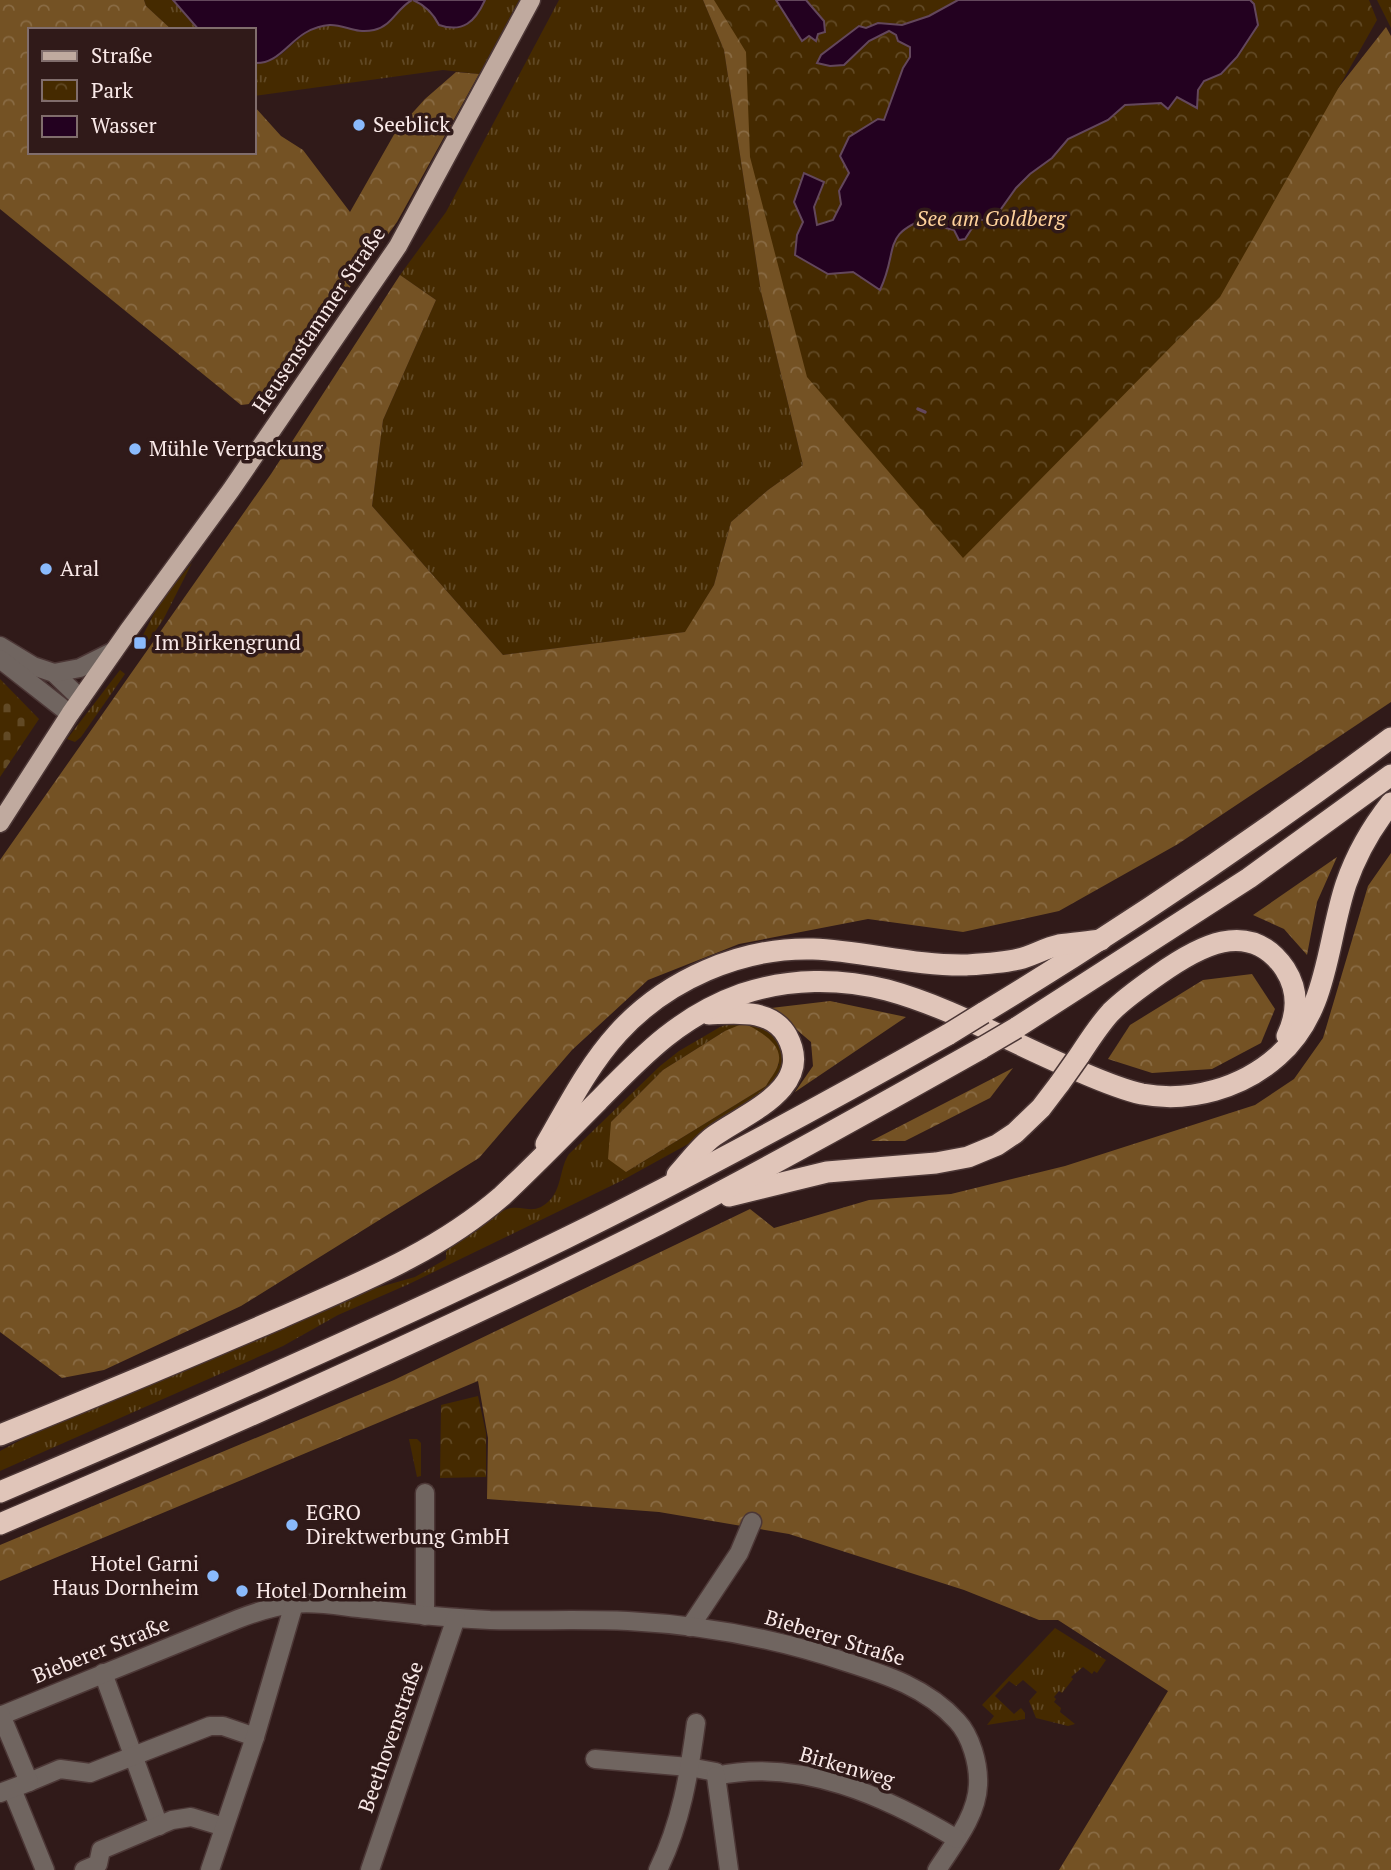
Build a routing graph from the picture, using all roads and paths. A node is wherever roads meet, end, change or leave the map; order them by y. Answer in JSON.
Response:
{"nodes":[{"id":1,"x":531,"y":0,"type":"edge"},
{"id":2,"x":0,"y":646,"type":"edge"},
{"id":3,"x":114,"y":650,"type":"junction"},
{"id":4,"x":0,"y":659,"type":"edge"},
{"id":5,"x":54,"y":673,"type":"junction"},
{"id":6,"x":81,"y":699,"type":"junction"},
{"id":7,"x":70,"y":714,"type":"junction"},
{"id":8,"x":1391,"y":738,"type":"edge"},
{"id":9,"x":1391,"y":775,"type":"edge"},
{"id":10,"x":1391,"y":803,"type":"edge"},
{"id":11,"x":0,"y":823,"type":"edge"},
{"id":12,"x":1101,"y":940,"type":"junction"},
{"id":13,"x":697,"y":1014,"type":"junction"},
{"id":14,"x":1247,"y":1077,"type":"junction"},
{"id":15,"x":530,"y":1170,"type":"junction"},
{"id":16,"x":667,"y":1187,"type":"junction"},
{"id":17,"x":690,"y":1208,"type":"junction"},
{"id":18,"x":0,"y":1435,"type":"edge"},
{"id":19,"x":0,"y":1492,"type":"edge"},
{"id":20,"x":425,"y":1493,"type":"dead end"},
{"id":21,"x":752,"y":1522,"type":"dead end"},
{"id":22,"x":0,"y":1524,"type":"edge"},
{"id":23,"x":294,"y":1604,"type":"junction"},
{"id":24,"x":425,"y":1616,"type":"junction"},
{"id":25,"x":456,"y":1618,"type":"junction"},
{"id":26,"x":690,"y":1627,"type":"junction"},
{"id":27,"x":103,"y":1673,"type":"junction"},
{"id":28,"x":0,"y":1716,"type":"edge"},
{"id":29,"x":696,"y":1723,"type":"dead end"},
{"id":30,"x":255,"y":1737,"type":"junction"},
{"id":31,"x":135,"y":1757,"type":"junction"},
{"id":32,"x":595,"y":1759,"type":"dead end"},
{"id":33,"x":689,"y":1767,"type":"junction"},
{"id":34,"x":716,"y":1776,"type":"junction"},
{"id":35,"x":14,"y":1788,"type":"edge"},
{"id":36,"x":159,"y":1826,"type":"junction"},
{"id":37,"x":224,"y":1827,"type":"junction"},
{"id":38,"x":957,"y":1839,"type":"junction"},
{"id":39,"x":45,"y":1870,"type":"edge"},
{"id":40,"x":84,"y":1870,"type":"edge"},
{"id":41,"x":211,"y":1870,"type":"edge"},
{"id":42,"x":370,"y":1870,"type":"edge"},
{"id":43,"x":658,"y":1870,"type":"edge"},
{"id":44,"x":729,"y":1870,"type":"edge"},
{"id":45,"x":937,"y":1870,"type":"edge"}],
"edges":[{"from":1,"to":3,"type":"main road","name":"Heusenstammer Straße"},
{"from":2,"to":5,"type":"street"},
{"from":3,"to":5,"type":"street"},
{"from":3,"to":6,"type":"main road","name":"Heusenstammer Straße"},
{"from":4,"to":7,"type":"street"},
{"from":5,"to":6,"type":"street"},
{"from":6,"to":7,"type":"main road","name":"Heusenstammer Straße"},
{"from":7,"to":11,"type":"main road","name":"Heusenstammer Straße"},
{"from":8,"to":12,"type":"highway"},
{"from":9,"to":17,"type":"highway","bridge":true},
{"from":10,"to":14,"type":"highway"},
{"from":12,"to":15,"type":"highway"},
{"from":12,"to":16,"type":"highway","bridge":true},
{"from":13,"to":14,"type":"highway"},
{"from":13,"to":15,"type":"highway"},
{"from":13,"to":16,"type":"highway"},
{"from":14,"to":17,"type":"highway","bridge":true},
{"from":15,"to":18,"type":"highway"},
{"from":16,"to":19,"type":"highway"},
{"from":17,"to":22,"type":"highway"},
{"from":20,"to":24,"type":"street"},
{"from":21,"to":26,"type":"street"},
{"from":23,"to":24,"type":"street","name":"Bieberer Straße"},
{"from":23,"to":27,"type":"street","name":"Bieberer Straße"},
{"from":23,"to":30,"type":"street"},
{"from":24,"to":25,"type":"street","name":"Bieberer Straße"},
{"from":25,"to":26,"type":"street","name":"Bieberer Straße"},
{"from":25,"to":42,"type":"street","name":"Beethovenstraße"},
{"from":26,"to":38,"type":"street","name":"Bieberer Straße"},
{"from":27,"to":28,"type":"street","name":"Bieberer Straße"},
{"from":27,"to":31,"type":"street"},
{"from":28,"to":35,"type":"street"},
{"from":29,"to":33,"type":"street"},
{"from":30,"to":31,"type":"street"},
{"from":30,"to":37,"type":"street"},
{"from":31,"to":35,"type":"street"},
{"from":31,"to":36,"type":"street"},
{"from":32,"to":33,"type":"street"},
{"from":33,"to":34,"type":"street"},
{"from":33,"to":43,"type":"street"},
{"from":34,"to":38,"type":"street","name":"Birkenweg"},
{"from":34,"to":44,"type":"street"},
{"from":35,"to":39,"type":"street"},
{"from":36,"to":37,"type":"street"},
{"from":36,"to":40,"type":"street"},
{"from":37,"to":41,"type":"street"},
{"from":38,"to":45,"type":"street","name":"Bieberer Straße"}]}
